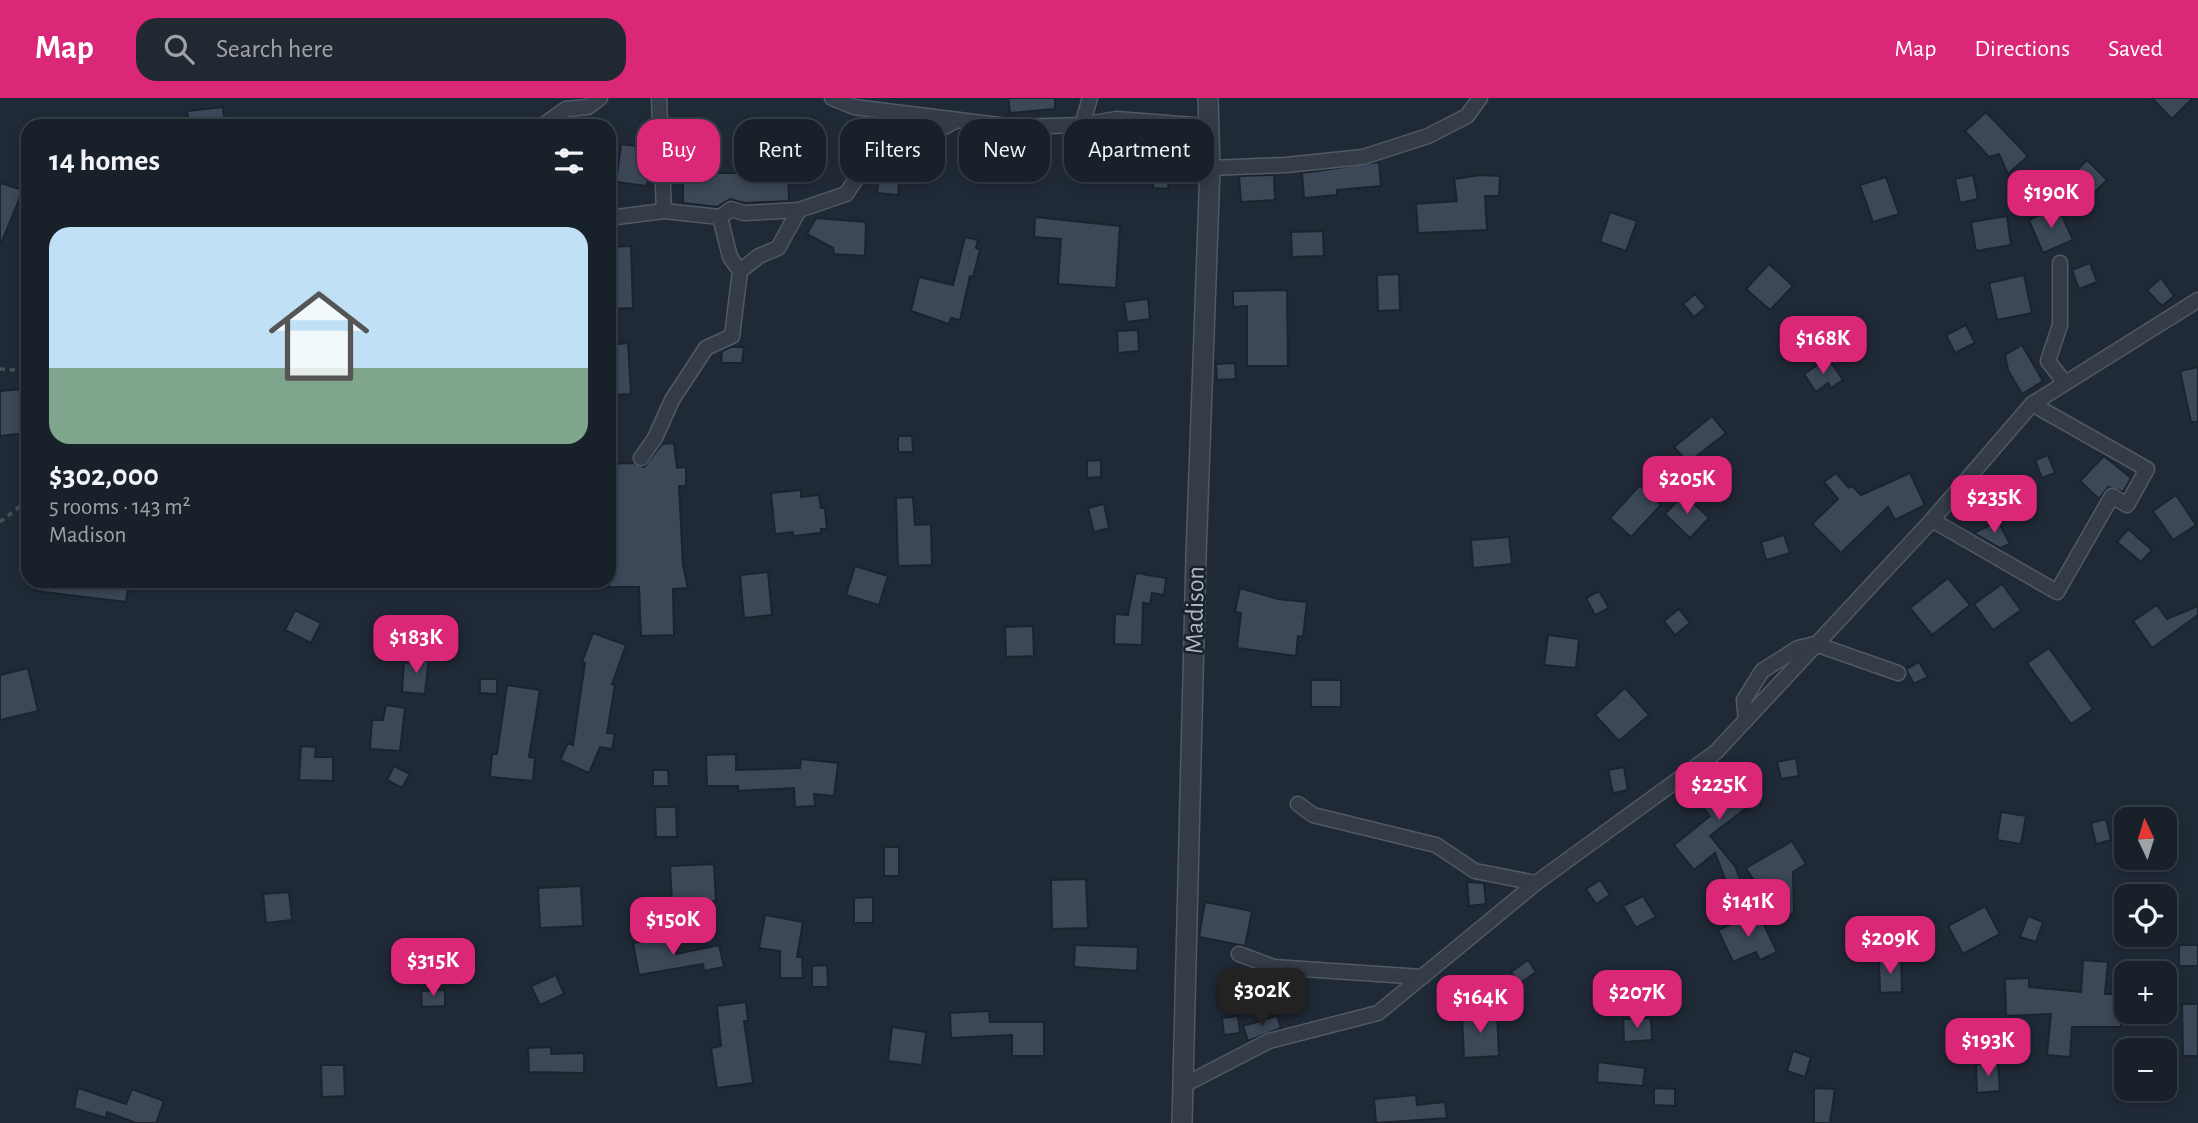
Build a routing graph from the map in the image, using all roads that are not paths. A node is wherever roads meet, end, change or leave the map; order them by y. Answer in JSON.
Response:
{"nodes":[{"id":1,"x":600,"y":98,"type":"edge"},
{"id":2,"x":659,"y":98,"type":"edge"},
{"id":3,"x":832,"y":98,"type":"edge"},
{"id":4,"x":1090,"y":98,"type":"edge"},
{"id":5,"x":1208,"y":98,"type":"edge"},
{"id":6,"x":1480,"y":98,"type":"edge"},
{"id":7,"x":552,"y":119,"type":"edge"},
{"id":8,"x":1084,"y":119,"type":"edge"},
{"id":9,"x":1207,"y":119,"type":"edge"},
{"id":10,"x":957,"y":120,"type":"junction"},
{"id":11,"x":1064,"y":126,"type":"edge"},
{"id":12,"x":1214,"y":168,"type":"edge"},
{"id":13,"x":1209,"y":182,"type":"edge"},
{"id":14,"x":799,"y":210,"type":"junction"},
{"id":15,"x":664,"y":211,"type":"junction"},
{"id":16,"x":616,"y":217,"type":"edge"},
{"id":17,"x":720,"y":217,"type":"junction"},
{"id":18,"x":2060,"y":263,"type":"dead end"},
{"id":19,"x":740,"y":271,"type":"junction"},
{"id":20,"x":2198,"y":300,"type":"edge"},
{"id":21,"x":2065,"y":383,"type":"junction"},
{"id":22,"x":2032,"y":404,"type":"junction"},
{"id":23,"x":641,"y":458,"type":"dead end"},
{"id":24,"x":1932,"y":520,"type":"junction"},
{"id":25,"x":1815,"y":644,"type":"junction"},
{"id":26,"x":1898,"y":673,"type":"dead end"},
{"id":27,"x":1746,"y":720,"type":"junction"},
{"id":28,"x":1298,"y":804,"type":"dead end"},
{"id":29,"x":1536,"y":883,"type":"junction"},
{"id":30,"x":1239,"y":954,"type":"dead end"},
{"id":31,"x":1422,"y":977,"type":"junction"},
{"id":32,"x":1184,"y":1086,"type":"junction"},
{"id":33,"x":1182,"y":1123,"type":"edge"}],
"edges":[{"from":1,"to":7,"type":"street"},
{"from":2,"to":15,"type":"street"},
{"from":3,"to":10,"type":"street"},
{"from":4,"to":8,"type":"street"},
{"from":5,"to":9,"type":"street","name":"Madison"},
{"from":6,"to":12,"type":"street"},
{"from":10,"to":11,"type":"street"},
{"from":10,"to":14,"type":"street"},
{"from":13,"to":32,"type":"street","name":"Madison"},
{"from":14,"to":17,"type":"street"},
{"from":14,"to":19,"type":"street"},
{"from":15,"to":16,"type":"street"},
{"from":15,"to":17,"type":"street"},
{"from":17,"to":19,"type":"street"},
{"from":18,"to":21,"type":"street"},
{"from":19,"to":23,"type":"street"},
{"from":20,"to":21,"type":"street"},
{"from":21,"to":22,"type":"street"},
{"from":22,"to":24,"type":"street"},
{"from":22,"to":24,"type":"street"},
{"from":24,"to":25,"type":"street"},
{"from":25,"to":26,"type":"street"},
{"from":25,"to":27,"type":"street"},
{"from":25,"to":27,"type":"street"},
{"from":27,"to":29,"type":"street"},
{"from":28,"to":29,"type":"street"},
{"from":29,"to":31,"type":"street"},
{"from":30,"to":31,"type":"street"},
{"from":31,"to":32,"type":"street"},
{"from":32,"to":33,"type":"street","name":"Madison"}]}
